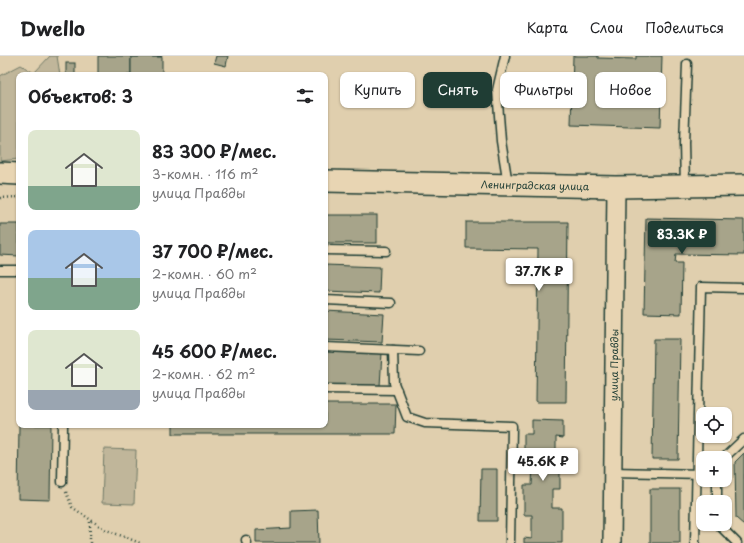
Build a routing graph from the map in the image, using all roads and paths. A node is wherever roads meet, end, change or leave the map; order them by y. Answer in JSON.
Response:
{"nodes":[{"id":1,"x":504,"y":56,"type":"edge"},
{"id":2,"x":687,"y":64,"type":"dead end"},
{"id":3,"x":0,"y":173,"type":"edge"},
{"id":4,"x":16,"y":174,"type":"edge"},
{"id":5,"x":328,"y":181,"type":"edge"},
{"id":6,"x":508,"y":185,"type":"junction"},
{"id":7,"x":744,"y":185,"type":"edge"},
{"id":8,"x":685,"y":186,"type":"junction"},
{"id":9,"x":616,"y":188,"type":"junction"},
{"id":10,"x":16,"y":197,"type":"edge"},
{"id":11,"x":0,"y":198,"type":"edge"},
{"id":12,"x":328,"y":250,"type":"edge"},
{"id":13,"x":386,"y":251,"type":"dead end"},
{"id":14,"x":0,"y":270,"type":"edge"},
{"id":15,"x":16,"y":270,"type":"edge"},
{"id":16,"x":744,"y":288,"type":"edge"},
{"id":17,"x":328,"y":300,"type":"edge"},
{"id":18,"x":391,"y":303,"type":"dead end"},
{"id":19,"x":328,"y":347,"type":"edge"},
{"id":20,"x":393,"y":350,"type":"junction"},
{"id":21,"x":419,"y":351,"type":"dead end"},
{"id":22,"x":328,"y":389,"type":"edge"},
{"id":23,"x":397,"y":390,"type":"junction"},
{"id":24,"x":63,"y":428,"type":"edge"},
{"id":25,"x":744,"y":439,"type":"edge"},
{"id":26,"x":699,"y":451,"type":"edge"},
{"id":27,"x":732,"y":451,"type":"edge"},
{"id":28,"x":613,"y":472,"type":"junction"},
{"id":29,"x":696,"y":474,"type":"edge"},
{"id":30,"x":62,"y":482,"type":"joint"},
{"id":31,"x":698,"y":487,"type":"edge"},
{"id":32,"x":90,"y":519,"type":"junction"},
{"id":33,"x":725,"y":531,"type":"edge"},
{"id":34,"x":90,"y":543,"type":"edge"},
{"id":35,"x":140,"y":543,"type":"edge"},
{"id":36,"x":510,"y":543,"type":"edge"},
{"id":37,"x":612,"y":543,"type":"edge"},
{"id":38,"x":695,"y":543,"type":"edge"},
{"id":39,"x":737,"y":543,"type":"edge"}],
"edges":[{"from":1,"to":6,"type":"lane"},
{"from":2,"to":8,"type":"lane"},
{"from":3,"to":4,"type":"street"},
{"from":5,"to":6,"type":"street","name":"Ленинградская улица"},
{"from":6,"to":9,"type":"street","name":"Ленинградская улица"},
{"from":7,"to":8,"type":"street","name":"Ленинградская улица"},
{"from":8,"to":9,"type":"street","name":"Ленинградская улица"},
{"from":9,"to":28,"type":"street","name":"улица Правды"},
{"from":10,"to":11,"type":"path"},
{"from":12,"to":13,"type":"lane"},
{"from":14,"to":15,"type":"lane"},
{"from":16,"to":26,"type":"lane"},
{"from":17,"to":18,"type":"lane"},
{"from":19,"to":20,"type":"lane"},
{"from":20,"to":21,"type":"lane"},
{"from":20,"to":23,"type":"lane"},
{"from":22,"to":23,"type":"lane"},
{"from":23,"to":36,"type":"lane"},
{"from":24,"to":30,"type":"lane"},
{"from":25,"to":27,"type":"lane"},
{"from":28,"to":29,"type":"lane"},
{"from":28,"to":37,"type":"street","name":"улица Правды"},
{"from":30,"to":32,"type":"path"},
{"from":31,"to":38,"type":"lane"},
{"from":32,"to":34,"type":"path"},
{"from":32,"to":35,"type":"path"},
{"from":33,"to":39,"type":"lane"}]}
